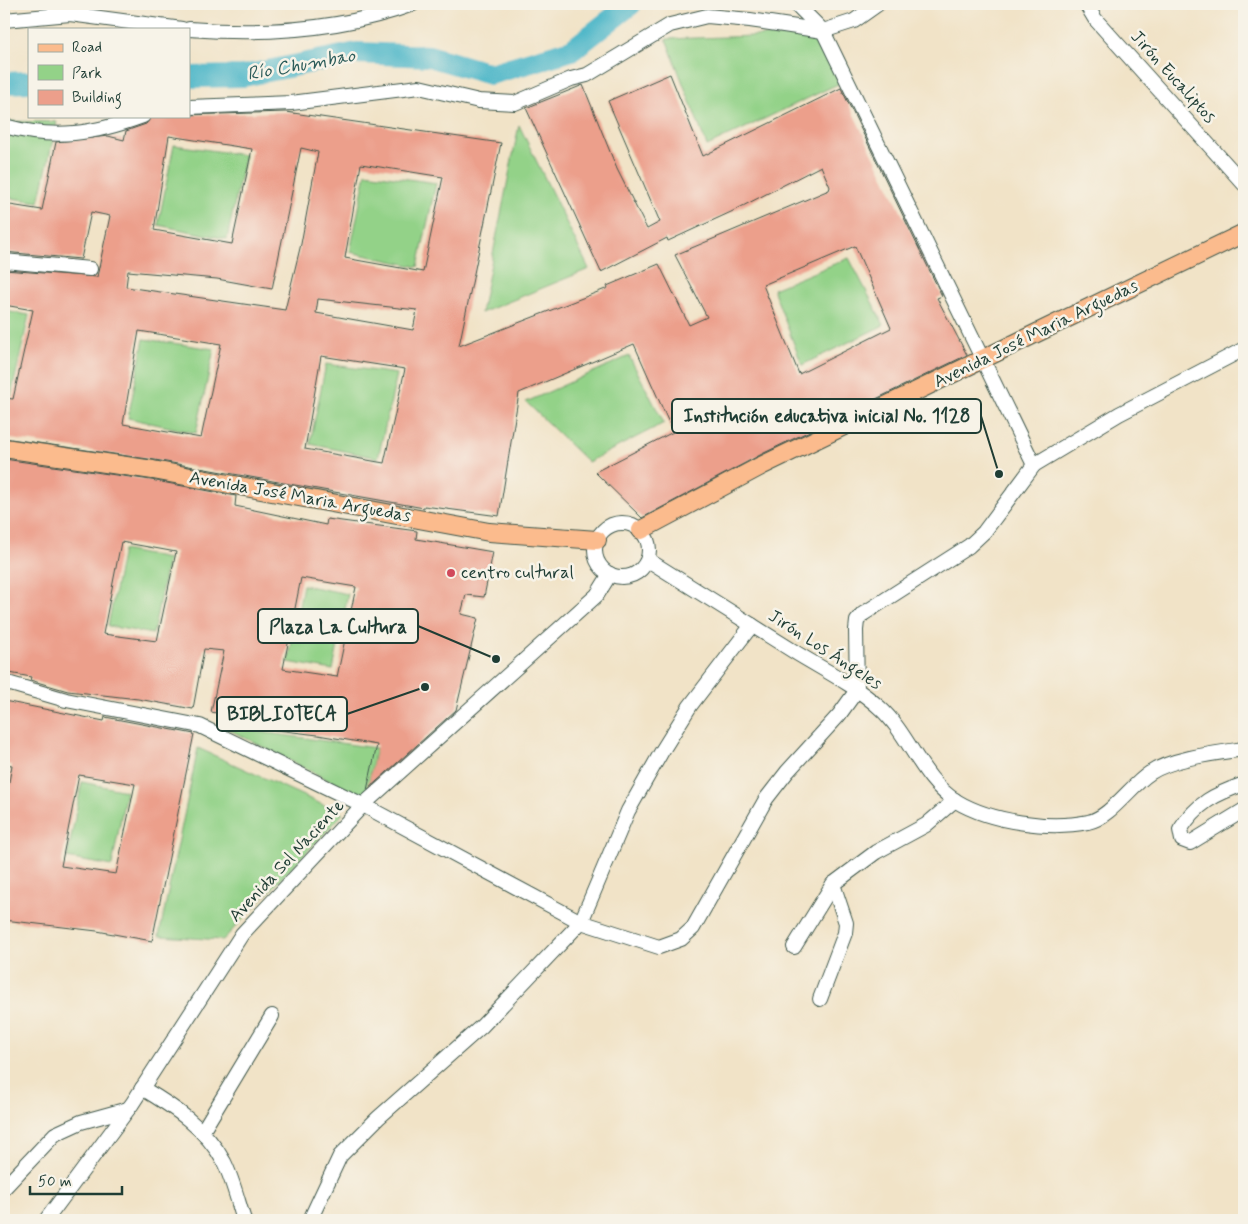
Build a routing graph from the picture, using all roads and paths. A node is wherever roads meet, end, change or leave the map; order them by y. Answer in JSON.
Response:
{"nodes":[{"id":1,"x":413,"y":4,"type":"edge"},
{"id":2,"x":796,"y":4,"type":"edge"},
{"id":3,"x":878,"y":4,"type":"edge"},
{"id":4,"x":1086,"y":4,"type":"edge"},
{"id":5,"x":4,"y":20,"type":"edge"},
{"id":6,"x":820,"y":27,"type":"junction"},
{"id":7,"x":171,"y":28,"type":"edge"},
{"id":8,"x":190,"y":29,"type":"edge"},
{"id":9,"x":190,"y":107,"type":"edge"},
{"id":10,"x":138,"y":118,"type":"edge"},
{"id":11,"x":4,"y":126,"type":"edge"},
{"id":12,"x":1244,"y":184,"type":"edge"},
{"id":13,"x":1244,"y":234,"type":"edge"},
{"id":14,"x":4,"y":261,"type":"edge"},
{"id":15,"x":90,"y":269,"type":"dead end"},
{"id":16,"x":1244,"y":349,"type":"edge"},
{"id":17,"x":982,"y":360,"type":"junction"},
{"id":18,"x":4,"y":448,"type":"edge"},
{"id":19,"x":1034,"y":464,"type":"junction"},
{"id":20,"x":641,"y":530,"type":"junction"},
{"id":21,"x":597,"y":540,"type":"junction"},
{"id":22,"x":648,"y":560,"type":"junction"},
{"id":23,"x":610,"y":574,"type":"junction"},
{"id":24,"x":752,"y":625,"type":"junction"},
{"id":25,"x":4,"y":682,"type":"edge"},
{"id":26,"x":857,"y":690,"type":"junction"},
{"id":27,"x":1244,"y":749,"type":"edge"},
{"id":28,"x":1244,"y":784,"type":"edge"},
{"id":29,"x":955,"y":800,"type":"junction"},
{"id":30,"x":364,"y":805,"type":"junction"},
{"id":31,"x":1244,"y":810,"type":"edge"},
{"id":32,"x":833,"y":884,"type":"junction"},
{"id":33,"x":581,"y":922,"type":"junction"},
{"id":34,"x":794,"y":947,"type":"dead end"},
{"id":35,"x":820,"y":999,"type":"dead end"},
{"id":36,"x":272,"y":1016,"type":"dead end"},
{"id":37,"x":142,"y":1088,"type":"junction"},
{"id":38,"x":128,"y":1109,"type":"junction"},
{"id":39,"x":202,"y":1132,"type":"junction"},
{"id":40,"x":4,"y":1188,"type":"edge"},
{"id":41,"x":46,"y":1220,"type":"edge"},
{"id":42,"x":244,"y":1220,"type":"edge"},
{"id":43,"x":310,"y":1220,"type":"edge"}],
"edges":[{"from":1,"to":8,"type":"street"},
{"from":2,"to":6,"type":"street"},
{"from":3,"to":6,"type":"street"},
{"from":4,"to":12,"type":"street","name":"Jirón Eucaliptos"},
{"from":5,"to":7,"type":"street"},
{"from":6,"to":9,"type":"street"},
{"from":6,"to":17,"type":"street"},
{"from":10,"to":11,"type":"street"},
{"from":13,"to":17,"type":"main road","name":"Avenida José Maria Arguedas"},
{"from":14,"to":15,"type":"street"},
{"from":16,"to":19,"type":"street"},
{"from":17,"to":19,"type":"street"},
{"from":17,"to":20,"type":"main road","name":"Avenida José Maria Arguedas"},
{"from":18,"to":21,"type":"main road","name":"Avenida José Maria Arguedas"},
{"from":19,"to":26,"type":"street"},
{"from":20,"to":21,"type":"street"},
{"from":20,"to":22,"type":"street"},
{"from":21,"to":23,"type":"street"},
{"from":22,"to":23,"type":"street"},
{"from":22,"to":24,"type":"street","name":"Jirón Los Ángeles"},
{"from":23,"to":30,"type":"street","name":"Avenida Sol Naciente"},
{"from":24,"to":26,"type":"street","name":"Jirón Los Ángeles"},
{"from":24,"to":33,"type":"street"},
{"from":25,"to":30,"type":"street"},
{"from":26,"to":29,"type":"street","name":"Jirón Los Ángeles"},
{"from":26,"to":33,"type":"street"},
{"from":27,"to":29,"type":"street","name":"Jirón Los Ángeles"},
{"from":28,"to":31,"type":"street"},
{"from":29,"to":32,"type":"street"},
{"from":30,"to":33,"type":"street"},
{"from":30,"to":37,"type":"street","name":"Avenida Sol Naciente"},
{"from":32,"to":34,"type":"street"},
{"from":32,"to":35,"type":"street"},
{"from":33,"to":43,"type":"street"},
{"from":36,"to":39,"type":"street"},
{"from":37,"to":38,"type":"street","name":"Avenida Sol Naciente"},
{"from":37,"to":39,"type":"street"},
{"from":38,"to":40,"type":"street"},
{"from":38,"to":41,"type":"street","name":"Avenida Sol Naciente"},
{"from":39,"to":42,"type":"street"}]}
